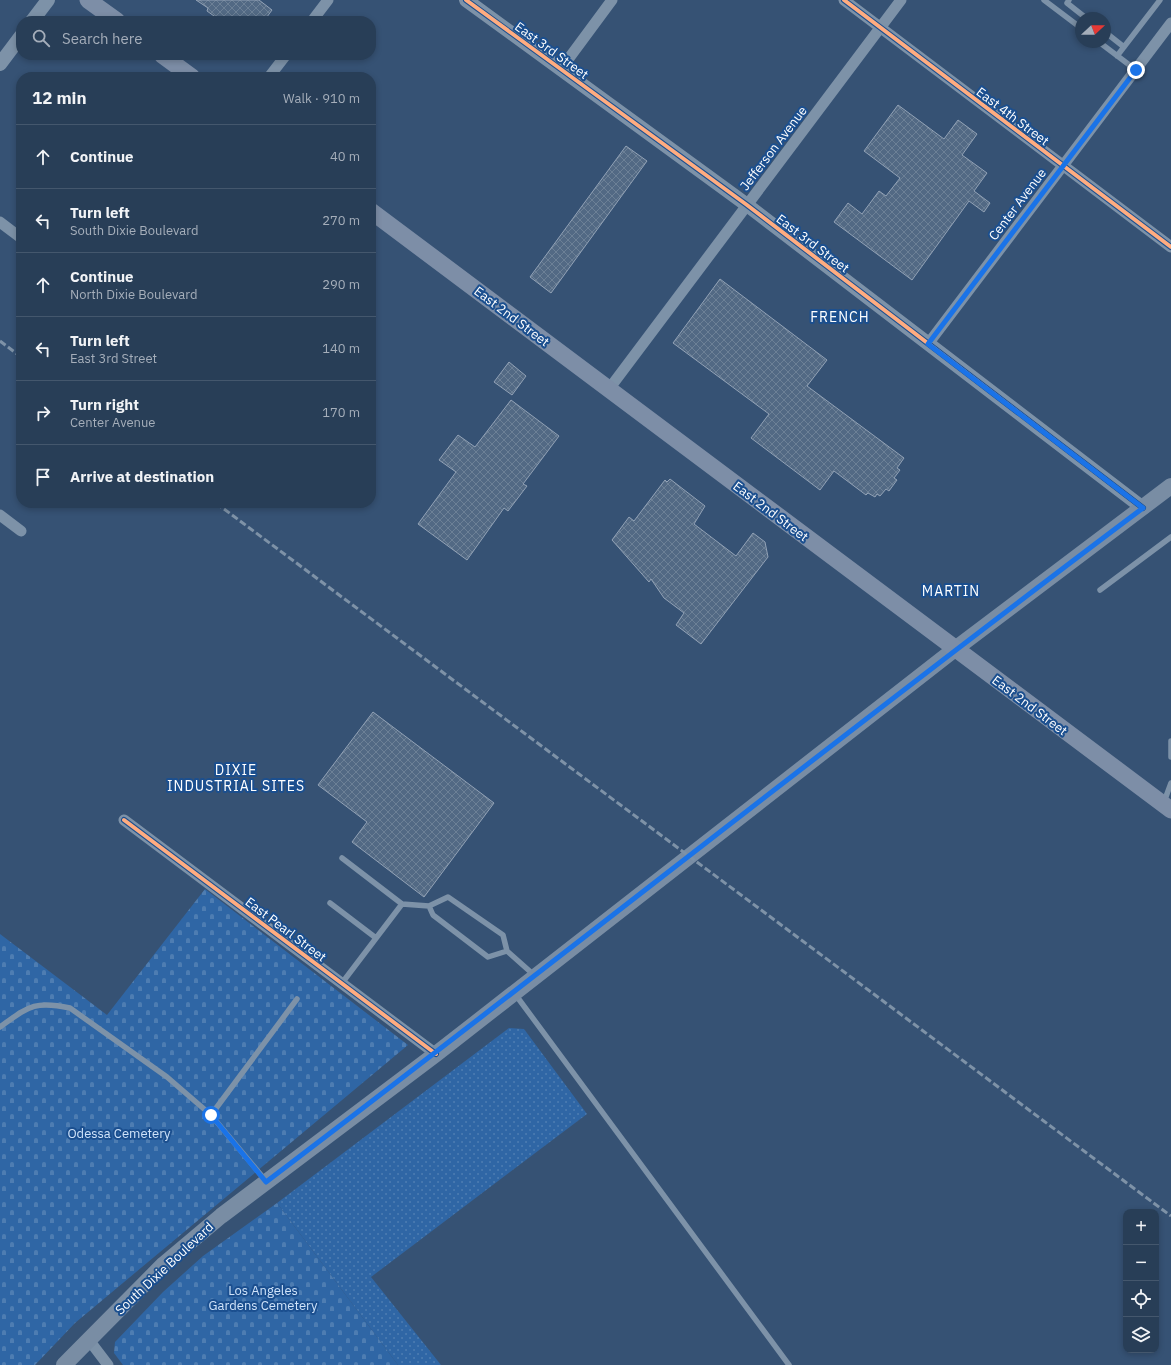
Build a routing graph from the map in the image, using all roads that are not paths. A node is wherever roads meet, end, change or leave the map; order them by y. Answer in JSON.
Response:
{"nodes":[{"id":1,"x":48,"y":0,"type":"edge"},
{"id":2,"x":88,"y":0,"type":"edge"},
{"id":3,"x":328,"y":0,"type":"edge"},
{"id":4,"x":466,"y":0,"type":"edge"},
{"id":5,"x":612,"y":0,"type":"edge"},
{"id":6,"x":844,"y":0,"type":"edge"},
{"id":7,"x":901,"y":0,"type":"edge"},
{"id":8,"x":1044,"y":0,"type":"edge"},
{"id":9,"x":1160,"y":0,"type":"edge"},
{"id":10,"x":1068,"y":2,"type":"edge"},
{"id":11,"x":1060,"y":12,"type":"junction"},
{"id":12,"x":1079,"y":12,"type":"edge"},
{"id":13,"x":36,"y":16,"type":"edge"},
{"id":14,"x":110,"y":16,"type":"edge"},
{"id":15,"x":316,"y":16,"type":"edge"},
{"id":16,"x":1075,"y":23,"type":"edge"},
{"id":17,"x":1171,"y":23,"type":"edge"},
{"id":18,"x":880,"y":28,"type":"junction"},
{"id":19,"x":1111,"y":37,"type":"edge"},
{"id":20,"x":16,"y":43,"type":"edge"},
{"id":21,"x":1124,"y":47,"type":"junction"},
{"id":22,"x":1107,"y":48,"type":"edge"},
{"id":23,"x":1117,"y":56,"type":"junction"},
{"id":24,"x":169,"y":60,"type":"edge"},
{"id":25,"x":282,"y":60,"type":"edge"},
{"id":26,"x":0,"y":64,"type":"edge"},
{"id":27,"x":561,"y":69,"type":"junction"},
{"id":28,"x":1136,"y":70,"type":"junction"},
{"id":29,"x":185,"y":72,"type":"edge"},
{"id":30,"x":273,"y":72,"type":"edge"},
{"id":31,"x":1063,"y":166,"type":"junction"},
{"id":32,"x":747,"y":205,"type":"junction"},
{"id":33,"x":376,"y":215,"type":"edge"},
{"id":34,"x":0,"y":222,"type":"edge"},
{"id":35,"x":16,"y":234,"type":"edge"},
{"id":36,"x":1171,"y":247,"type":"edge"},
{"id":37,"x":928,"y":344,"type":"junction"},
{"id":38,"x":609,"y":389,"type":"junction"},
{"id":39,"x":1171,"y":486,"type":"edge"},
{"id":40,"x":1143,"y":508,"type":"junction"},
{"id":41,"x":0,"y":515,"type":"edge"},
{"id":42,"x":21,"y":531,"type":"dead end"},
{"id":43,"x":1171,"y":537,"type":"edge"},
{"id":44,"x":1100,"y":590,"type":"dead end"},
{"id":45,"x":955,"y":649,"type":"junction"},
{"id":46,"x":1171,"y":741,"type":"edge"},
{"id":47,"x":1171,"y":756,"type":"edge"},
{"id":48,"x":1171,"y":783,"type":"edge"},
{"id":49,"x":1167,"y":807,"type":"edge"},
{"id":50,"x":124,"y":820,"type":"dead end"},
{"id":51,"x":342,"y":858,"type":"dead end"},
{"id":52,"x":330,"y":903,"type":"dead end"},
{"id":53,"x":402,"y":904,"type":"junction"},
{"id":54,"x":429,"y":906,"type":"junction"},
{"id":55,"x":376,"y":938,"type":"junction"},
{"id":56,"x":507,"y":952,"type":"junction"},
{"id":57,"x":535,"y":976,"type":"junction"},
{"id":58,"x":342,"y":983,"type":"junction"},
{"id":59,"x":514,"y":993,"type":"junction"},
{"id":60,"x":297,"y":999,"type":"dead end"},
{"id":61,"x":0,"y":1027,"type":"edge"},
{"id":62,"x":436,"y":1054,"type":"junction"},
{"id":63,"x":211,"y":1115,"type":"junction"},
{"id":64,"x":266,"y":1182,"type":"junction"},
{"id":65,"x":89,"y":1340,"type":"junction"},
{"id":66,"x":64,"y":1365,"type":"edge"},
{"id":67,"x":108,"y":1365,"type":"edge"},
{"id":68,"x":789,"y":1365,"type":"edge"}],
"edges":[{"from":1,"to":13,"type":"street"},
{"from":2,"to":14,"type":"main road"},
{"from":3,"to":15,"type":"street"},
{"from":4,"to":27,"type":"street","name":"East 3rd Street"},
{"from":5,"to":27,"type":"street"},
{"from":6,"to":18,"type":"street","name":"East 4th Street"},
{"from":7,"to":18,"type":"street","name":"Jefferson Avenue"},
{"from":8,"to":11,"type":"lane"},
{"from":9,"to":21,"type":"lane"},
{"from":10,"to":11,"type":"lane"},
{"from":10,"to":12,"type":"lane"},
{"from":11,"to":16,"type":"lane"},
{"from":17,"to":28,"type":"street","name":"Center Avenue"},
{"from":18,"to":31,"type":"street","name":"East 4th Street"},
{"from":18,"to":32,"type":"street","name":"Jefferson Avenue"},
{"from":19,"to":21,"type":"lane"},
{"from":20,"to":26,"type":"street"},
{"from":21,"to":23,"type":"lane"},
{"from":22,"to":23,"type":"lane"},
{"from":23,"to":28,"type":"lane"},
{"from":24,"to":29,"type":"main road"},
{"from":25,"to":30,"type":"street"},
{"from":27,"to":32,"type":"street","name":"East 3rd Street"},
{"from":28,"to":31,"type":"street","name":"Center Avenue"},
{"from":31,"to":36,"type":"street","name":"East 4th Street"},
{"from":31,"to":37,"type":"street","name":"Center Avenue"},
{"from":32,"to":37,"type":"street","name":"East 3rd Street"},
{"from":32,"to":38,"type":"street","name":"Jefferson Avenue"},
{"from":33,"to":38,"type":"main road","name":"East 2nd Street"},
{"from":34,"to":35,"type":"street"},
{"from":37,"to":40,"type":"street","name":"East 3rd Street"},
{"from":38,"to":45,"type":"main road","name":"East 2nd Street"},
{"from":39,"to":40,"type":"main road","name":"South Dixie Boulevard"},
{"from":40,"to":45,"type":"main road","name":"South Dixie Boulevard"},
{"from":41,"to":42,"type":"street"},
{"from":43,"to":44,"type":"lane"},
{"from":45,"to":49,"type":"main road","name":"East 2nd Street"},
{"from":45,"to":57,"type":"main road","name":"South Dixie Boulevard"},
{"from":46,"to":47,"type":"lane"},
{"from":48,"to":49,"type":"lane"},
{"from":50,"to":58,"type":"street","name":"East Pearl Street"},
{"from":51,"to":53,"type":"lane"},
{"from":52,"to":55,"type":"lane"},
{"from":53,"to":54,"type":"lane"},
{"from":53,"to":55,"type":"lane"},
{"from":54,"to":56,"type":"lane"},
{"from":54,"to":56,"type":"lane"},
{"from":55,"to":58,"type":"lane"},
{"from":56,"to":57,"type":"lane"},
{"from":57,"to":59,"type":"main road","name":"South Dixie Boulevard"},
{"from":58,"to":62,"type":"street","name":"East Pearl Street"},
{"from":59,"to":62,"type":"main road","name":"South Dixie Boulevard"},
{"from":59,"to":68,"type":"lane"},
{"from":60,"to":63,"type":"lane"},
{"from":61,"to":63,"type":"lane"},
{"from":62,"to":64,"type":"main road","name":"South Dixie Boulevard"},
{"from":63,"to":64,"type":"lane"},
{"from":64,"to":65,"type":"main road","name":"South Dixie Boulevard"},
{"from":65,"to":66,"type":"main road","name":"South Dixie Boulevard"},
{"from":65,"to":67,"type":"street"}]}
